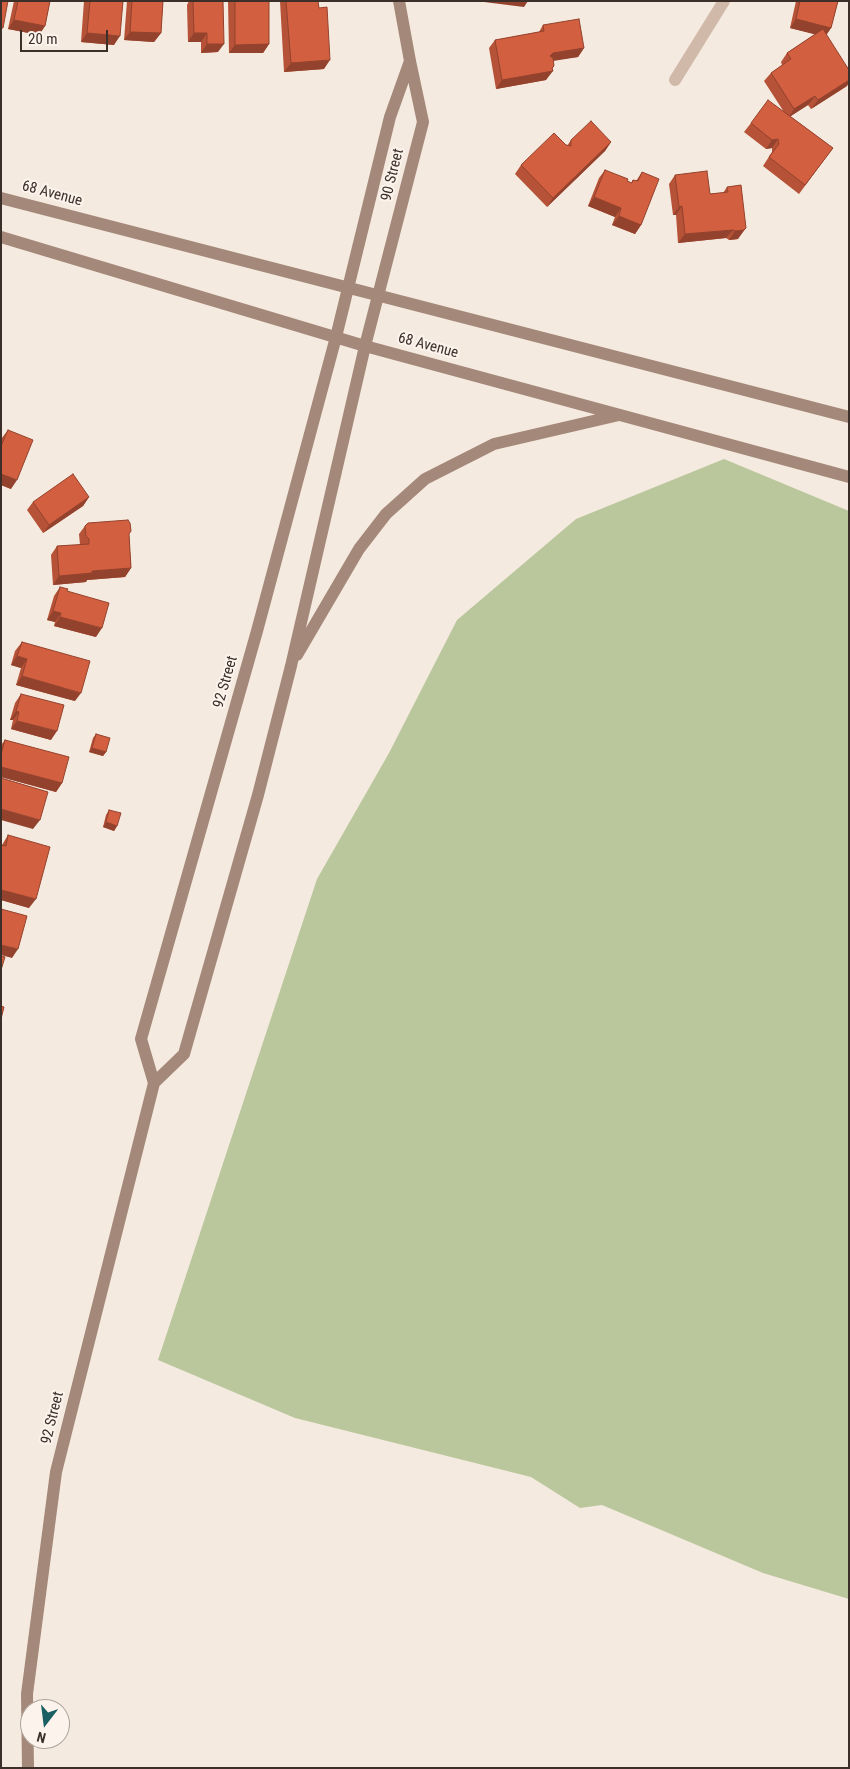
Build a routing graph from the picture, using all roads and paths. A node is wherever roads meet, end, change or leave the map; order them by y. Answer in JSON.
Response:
{"nodes":[{"id":1,"x":399,"y":1,"type":"edge"},
{"id":2,"x":724,"y":1,"type":"edge"},
{"id":3,"x":410,"y":61,"type":"junction"},
{"id":4,"x":675,"y":80,"type":"dead end"},
{"id":5,"x":1,"y":198,"type":"edge"},
{"id":6,"x":1,"y":237,"type":"edge"},
{"id":7,"x":348,"y":288,"type":"junction"},
{"id":8,"x":378,"y":296,"type":"junction"},
{"id":9,"x":336,"y":338,"type":"junction"},
{"id":10,"x":365,"y":346,"type":"junction"},
{"id":11,"x":621,"y":414,"type":"junction"},
{"id":12,"x":849,"y":418,"type":"edge"},
{"id":13,"x":849,"y":477,"type":"edge"},
{"id":14,"x":291,"y":666,"type":"junction"},
{"id":15,"x":154,"y":1083,"type":"junction"},
{"id":16,"x":28,"y":1768,"type":"edge"}],
"edges":[{"from":1,"to":3,"type":"main road","name":"90 Street"},
{"from":2,"to":4,"type":"street"},
{"from":3,"to":7,"type":"main road","name":"90 Street"},
{"from":3,"to":8,"type":"main road","name":"90 Street"},
{"from":5,"to":7,"type":"main road","name":"68 Avenue"},
{"from":6,"to":9,"type":"main road","name":"68 Avenue"},
{"from":7,"to":8,"type":"main road","name":"68 Avenue"},
{"from":7,"to":9,"type":"main road","name":"92 Street"},
{"from":8,"to":10,"type":"main road"},
{"from":8,"to":12,"type":"main road","name":"68 Avenue"},
{"from":9,"to":10,"type":"main road","name":"68 Avenue"},
{"from":9,"to":15,"type":"main road","name":"92 Street"},
{"from":10,"to":11,"type":"main road","name":"68 Avenue"},
{"from":10,"to":14,"type":"main road"},
{"from":11,"to":13,"type":"main road","name":"68 Avenue"},
{"from":11,"to":14,"type":"main road"},
{"from":14,"to":15,"type":"main road"},
{"from":15,"to":16,"type":"main road","name":"92 Street"}]}
